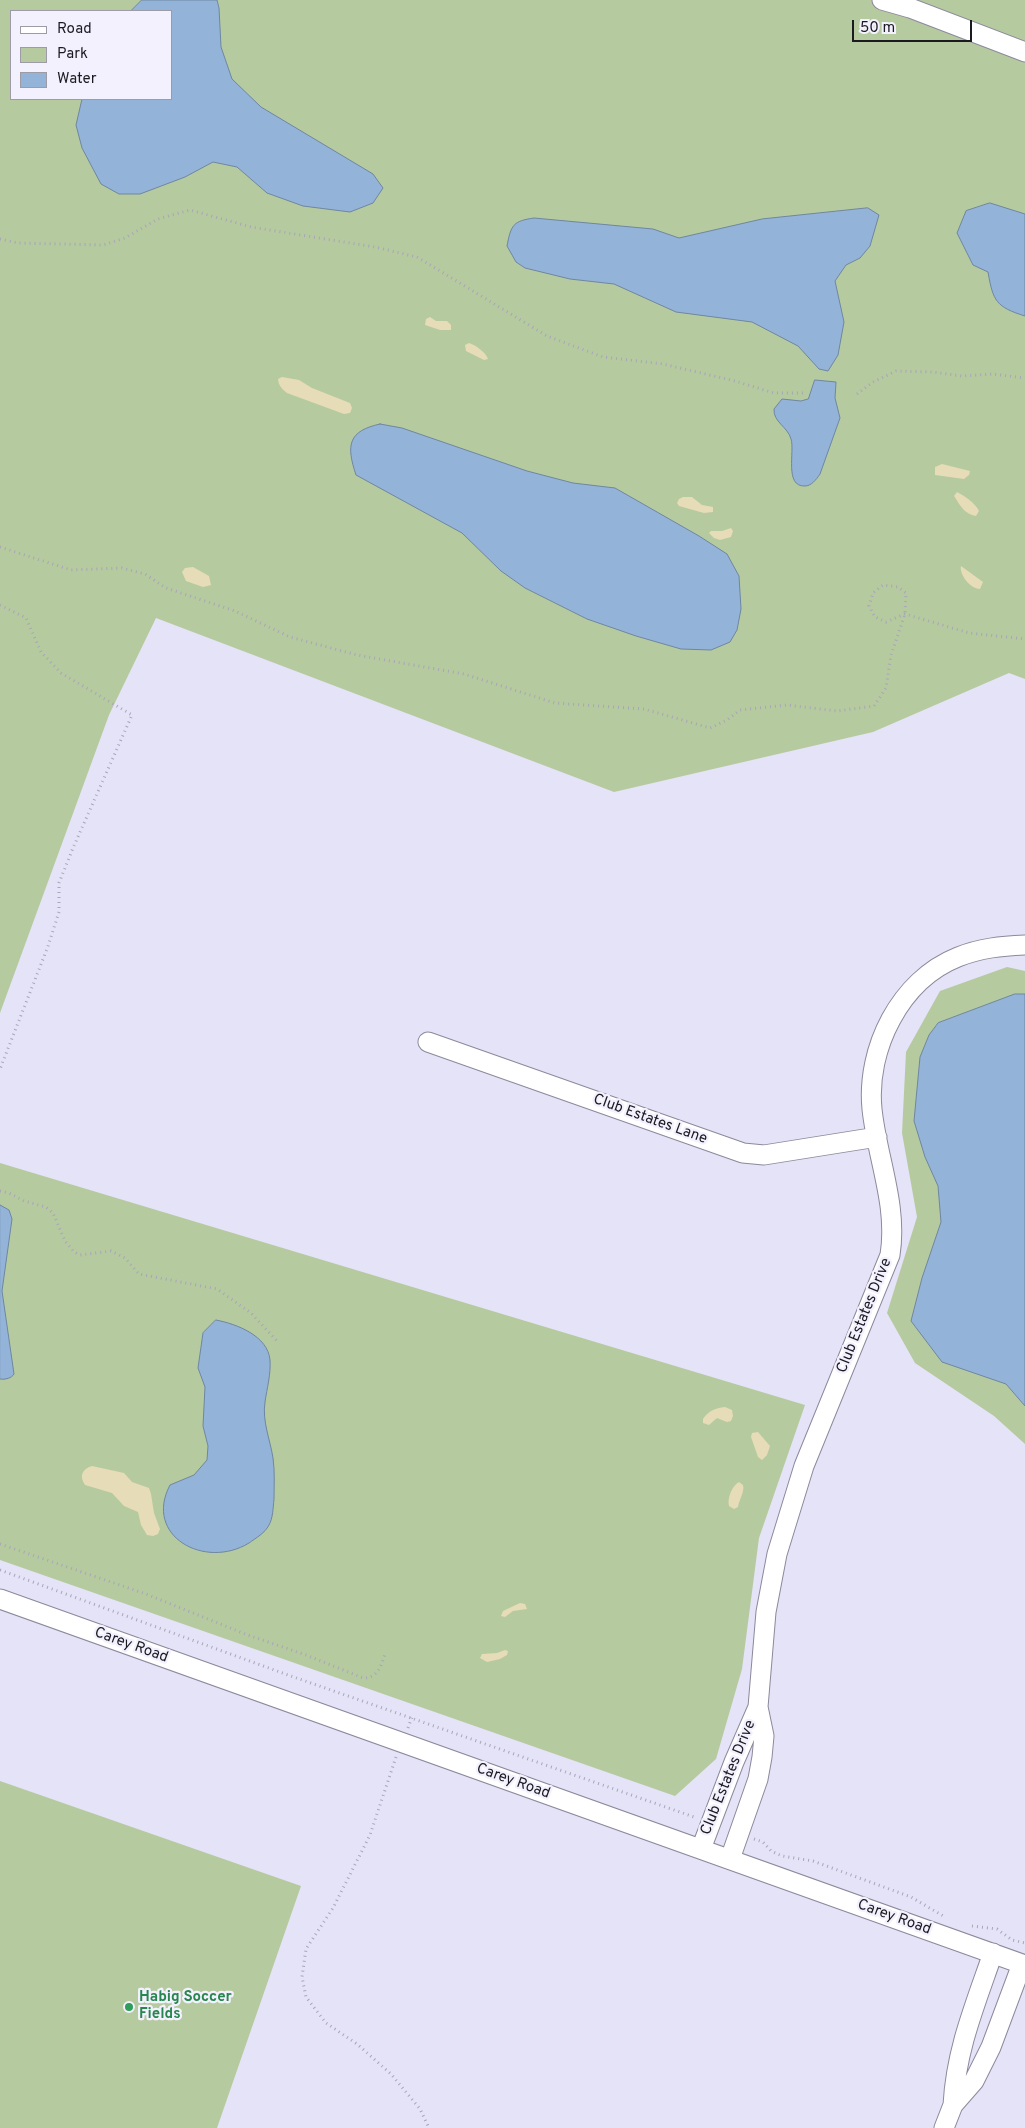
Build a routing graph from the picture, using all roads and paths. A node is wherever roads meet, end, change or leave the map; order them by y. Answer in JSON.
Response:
{"nodes":[{"id":1,"x":882,"y":0,"type":"edge"},
{"id":2,"x":912,"y":4,"type":"edge"},
{"id":3,"x":1025,"y":52,"type":"edge"},
{"id":4,"x":0,"y":239,"type":"edge"},
{"id":5,"x":1025,"y":378,"type":"edge"},
{"id":6,"x":803,"y":393,"type":"dead end"},
{"id":7,"x":857,"y":394,"type":"dead end"},
{"id":8,"x":0,"y":547,"type":"edge"},
{"id":9,"x":0,"y":605,"type":"edge"},
{"id":10,"x":905,"y":614,"type":"junction"},
{"id":11,"x":1025,"y":638,"type":"edge"},
{"id":12,"x":1025,"y":945,"type":"edge"},
{"id":13,"x":428,"y":1042,"type":"dead end"},
{"id":14,"x":0,"y":1069,"type":"edge"},
{"id":15,"x":877,"y":1138,"type":"junction"},
{"id":16,"x":0,"y":1191,"type":"edge"},
{"id":17,"x":278,"y":1342,"type":"dead end"},
{"id":18,"x":0,"y":1544,"type":"edge"},
{"id":19,"x":0,"y":1570,"type":"edge"},
{"id":20,"x":0,"y":1599,"type":"edge"},
{"id":21,"x":385,"y":1654,"type":"dead end"},
{"id":22,"x":758,"y":1707,"type":"junction"},
{"id":23,"x":396,"y":1757,"type":"dead end"},
{"id":24,"x":720,"y":1800,"type":"junction"},
{"id":25,"x":748,"y":1808,"type":"junction"},
{"id":26,"x":711,"y":1822,"type":"junction"},
{"id":27,"x":739,"y":1833,"type":"junction"},
{"id":28,"x":701,"y":1849,"type":"junction"},
{"id":29,"x":730,"y":1859,"type":"junction"},
{"id":30,"x":950,"y":1920,"type":"dead end"},
{"id":31,"x":965,"y":1924,"type":"dead end"},
{"id":32,"x":1025,"y":1943,"type":"edge"},
{"id":33,"x":993,"y":1953,"type":"junction"},
{"id":34,"x":1023,"y":1964,"type":"edge"},
{"id":35,"x":953,"y":2105,"type":"junction"},
{"id":36,"x":430,"y":2128,"type":"edge"},
{"id":37,"x":944,"y":2128,"type":"edge"}],
"edges":[{"from":1,"to":2,"type":"street"},
{"from":2,"to":3,"type":"street"},
{"from":4,"to":6,"type":"path"},
{"from":5,"to":7,"type":"path"},
{"from":8,"to":10,"type":"path"},
{"from":9,"to":14,"type":"path"},
{"from":10,"to":10,"type":"path"},
{"from":10,"to":11,"type":"path"},
{"from":12,"to":15,"type":"street","name":"Club Estates Drive"},
{"from":13,"to":15,"type":"street","name":"Club Estates Lane"},
{"from":15,"to":22,"type":"street","name":"Club Estates Drive"},
{"from":16,"to":17,"type":"path"},
{"from":18,"to":21,"type":"path"},
{"from":19,"to":26,"type":"path"},
{"from":20,"to":28,"type":"street","name":"Carey Road"},
{"from":22,"to":24,"type":"street","name":"Club Estates Drive"},
{"from":22,"to":25,"type":"street","name":"Club Estates Drive"},
{"from":23,"to":36,"type":"path"},
{"from":24,"to":25,"type":"street"},
{"from":24,"to":26,"type":"street","name":"Club Estates Drive"},
{"from":25,"to":27,"type":"street","name":"Club Estates Drive"},
{"from":26,"to":28,"type":"street","name":"Club Estates Drive"},
{"from":27,"to":29,"type":"street","name":"Club Estates Drive"},
{"from":27,"to":30,"type":"path"},
{"from":28,"to":29,"type":"street","name":"Carey Road"},
{"from":29,"to":33,"type":"street","name":"Carey Road"},
{"from":31,"to":32,"type":"path"},
{"from":33,"to":34,"type":"street","name":"Carey Road"},
{"from":33,"to":35,"type":"street"},
{"from":34,"to":35,"type":"street"},
{"from":35,"to":37,"type":"street"}]}
